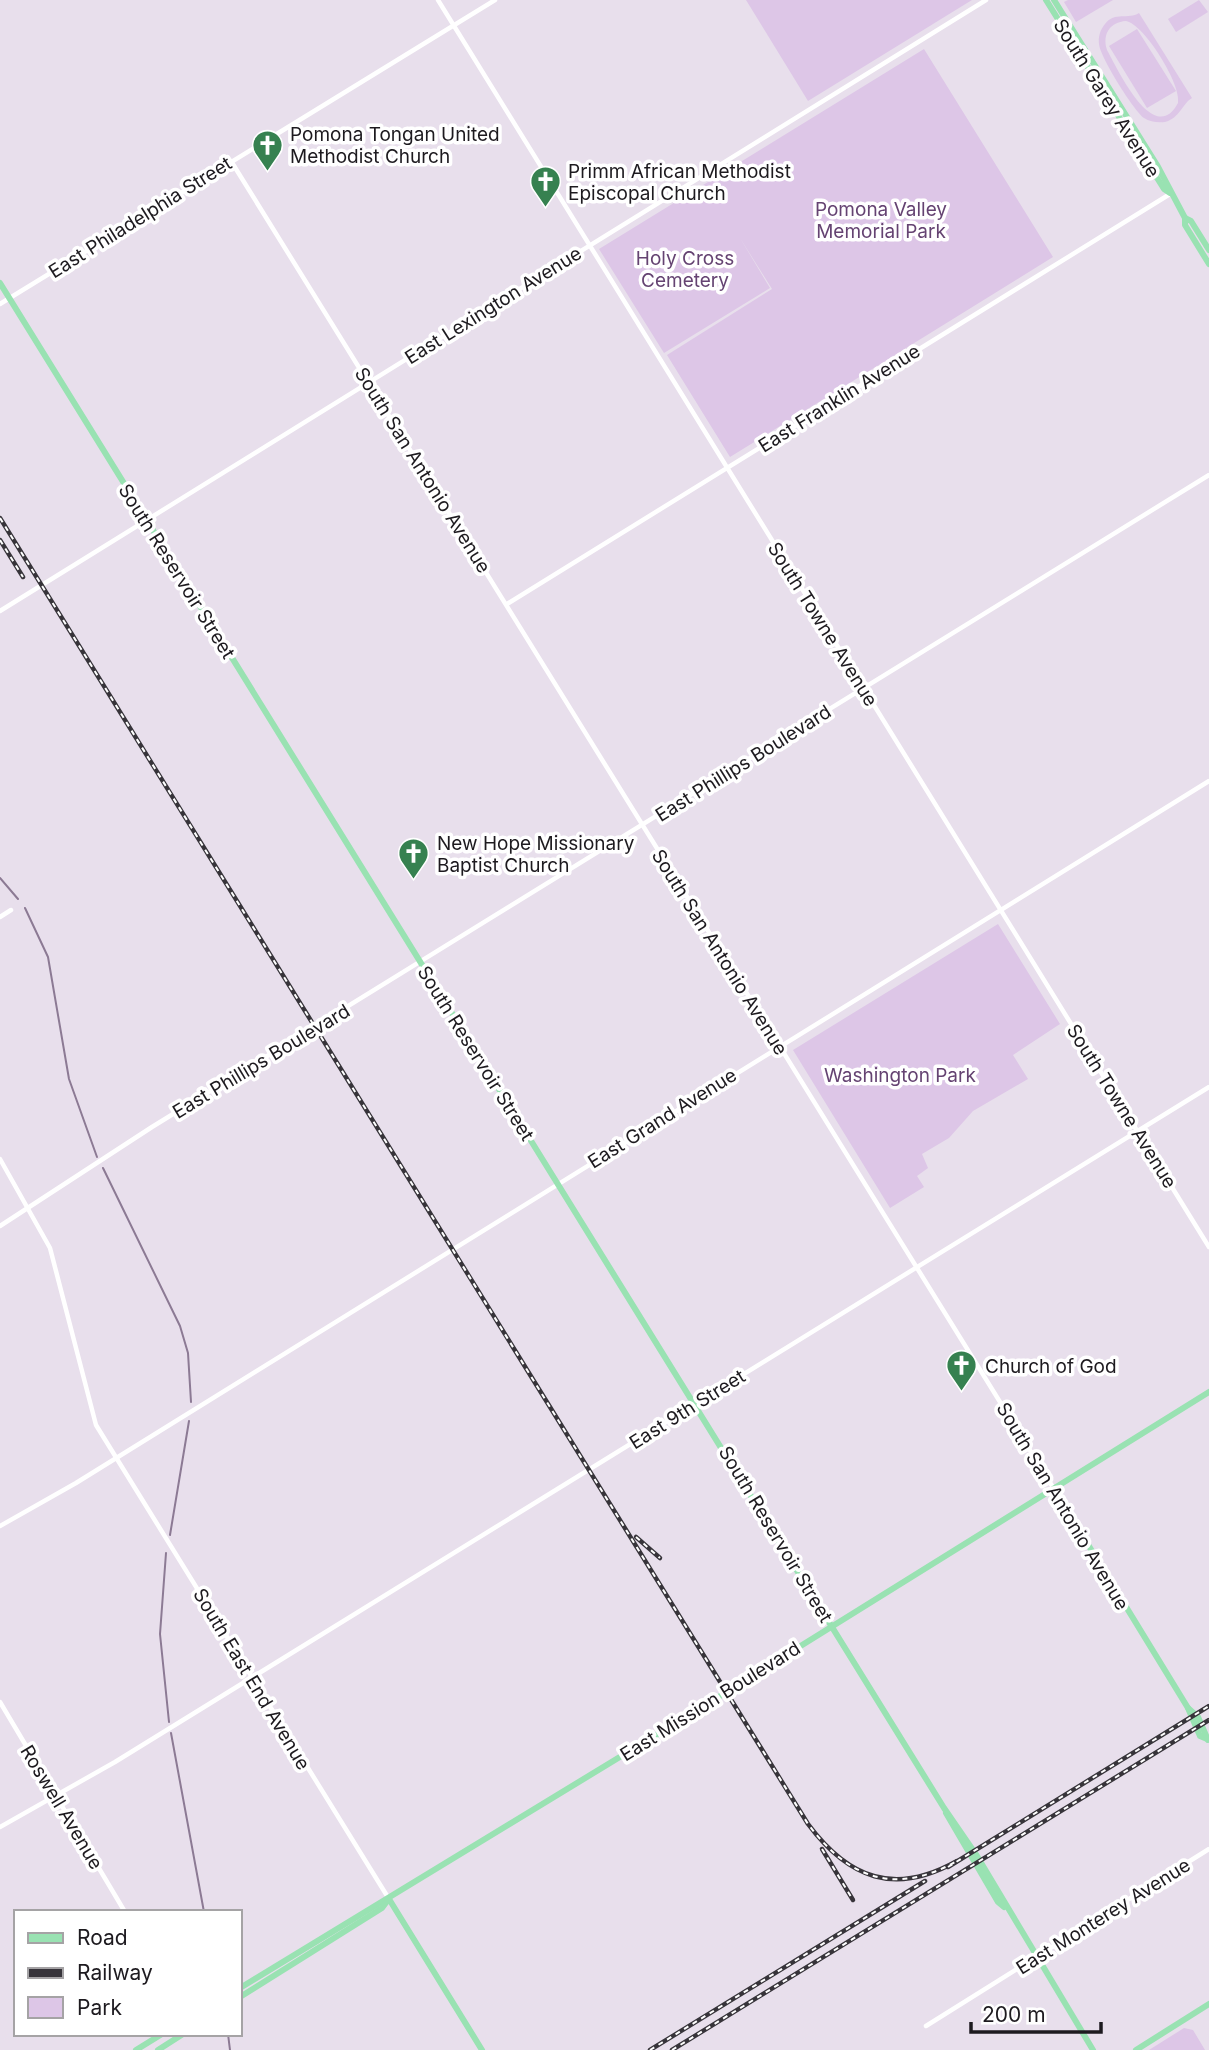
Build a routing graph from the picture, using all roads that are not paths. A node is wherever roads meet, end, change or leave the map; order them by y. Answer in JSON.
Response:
{"nodes":[{"id":1,"x":438,"y":0,"type":"edge"},
{"id":2,"x":495,"y":0,"type":"edge"},
{"id":3,"x":986,"y":0,"type":"edge"},
{"id":4,"x":1046,"y":0,"type":"edge"},
{"id":5,"x":1054,"y":0,"type":"edge"},
{"id":6,"x":454,"y":25,"type":"junction"},
{"id":7,"x":231,"y":161,"type":"junction"},
{"id":8,"x":1170,"y":193,"type":"junction"},
{"id":9,"x":1185,"y":218,"type":"junction"},
{"id":10,"x":587,"y":246,"type":"junction"},
{"id":11,"x":1209,"y":250,"type":"edge"},
{"id":12,"x":1209,"y":264,"type":"edge"},
{"id":13,"x":0,"y":283,"type":"edge"},
{"id":14,"x":9,"y":298,"type":"junction"},
{"id":15,"x":0,"y":304,"type":"edge"},
{"id":16,"x":368,"y":383,"type":"junction"},
{"id":17,"x":725,"y":468,"type":"junction"},
{"id":18,"x":1209,"y":475,"type":"edge"},
{"id":19,"x":145,"y":522,"type":"junction"},
{"id":20,"x":507,"y":604,"type":"junction"},
{"id":21,"x":0,"y":611,"type":"edge"},
{"id":22,"x":863,"y":688,"type":"junction"},
{"id":23,"x":1209,"y":781,"type":"edge"},
{"id":24,"x":642,"y":825,"type":"junction"},
{"id":25,"x":11,"y":910,"type":"dead end"},
{"id":26,"x":1002,"y":910,"type":"junction"},
{"id":27,"x":0,"y":917,"type":"edge"},
{"id":28,"x":420,"y":962,"type":"junction"},
{"id":29,"x":779,"y":1046,"type":"junction"},
{"id":30,"x":1209,"y":1087,"type":"edge"},
{"id":31,"x":1137,"y":1131,"type":"junction"},
{"id":32,"x":0,"y":1159,"type":"edge"},
{"id":33,"x":557,"y":1183,"type":"junction"},
{"id":34,"x":29,"y":1207,"type":"junction"},
{"id":35,"x":0,"y":1226,"type":"edge"},
{"id":36,"x":1209,"y":1247,"type":"edge"},
{"id":37,"x":916,"y":1268,"type":"junction"},
{"id":38,"x":1209,"y":1392,"type":"edge"},
{"id":39,"x":696,"y":1404,"type":"junction"},
{"id":40,"x":116,"y":1455,"type":"junction"},
{"id":41,"x":1054,"y":1489,"type":"junction"},
{"id":42,"x":0,"y":1526,"type":"edge"},
{"id":43,"x":832,"y":1626,"type":"junction"},
{"id":44,"x":251,"y":1678,"type":"junction"},
{"id":45,"x":0,"y":1702,"type":"edge"},
{"id":46,"x":1208,"y":1740,"type":"edge"},
{"id":47,"x":55,"y":1795,"type":"junction"},
{"id":48,"x":944,"y":1808,"type":"junction"},
{"id":49,"x":0,"y":1827,"type":"edge"},
{"id":50,"x":1209,"y":1849,"type":"edge"},
{"id":51,"x":389,"y":1899,"type":"junction"},
{"id":52,"x":1006,"y":1909,"type":"junction"},
{"id":53,"x":124,"y":1910,"type":"edge"},
{"id":54,"x":1036,"y":1958,"type":"junction"},
{"id":55,"x":242,"y":1987,"type":"edge"},
{"id":56,"x":242,"y":1996,"type":"edge"},
{"id":57,"x":1209,"y":2004,"type":"edge"},
{"id":58,"x":926,"y":2026,"type":"dead end"},
{"id":59,"x":159,"y":2036,"type":"edge"},
{"id":60,"x":180,"y":2036,"type":"edge"},
{"id":61,"x":136,"y":2050,"type":"edge"},
{"id":62,"x":158,"y":2050,"type":"edge"},
{"id":63,"x":482,"y":2050,"type":"edge"},
{"id":64,"x":1093,"y":2050,"type":"edge"},
{"id":65,"x":1136,"y":2050,"type":"edge"}],
"edges":[{"from":1,"to":6,"type":"street","name":"South Towne Avenue"},
{"from":2,"to":6,"type":"street","name":"East Philadelphia Street"},
{"from":3,"to":10,"type":"street","name":"East Lexington Avenue"},
{"from":4,"to":8,"type":"main road","name":"South Garey Avenue"},
{"from":5,"to":8,"type":"main road","name":"South Garey Avenue"},
{"from":6,"to":7,"type":"street","name":"East Philadelphia Street"},
{"from":6,"to":10,"type":"street","name":"South Towne Avenue"},
{"from":7,"to":14,"type":"street","name":"East Philadelphia Street"},
{"from":7,"to":16,"type":"street","name":"South San Antonio Avenue"},
{"from":8,"to":9,"type":"main road","name":"South Garey Avenue"},
{"from":8,"to":17,"type":"street","name":"East Franklin Avenue"},
{"from":9,"to":11,"type":"main road","name":"South Garey Avenue"},
{"from":9,"to":12,"type":"main road","name":"South Garey Avenue"},
{"from":10,"to":16,"type":"street","name":"East Lexington Avenue"},
{"from":10,"to":17,"type":"street","name":"South Towne Avenue"},
{"from":13,"to":14,"type":"main road","name":"South Reservoir Street"},
{"from":14,"to":15,"type":"street","name":"East Philadelphia Street"},
{"from":14,"to":19,"type":"main road","name":"South Reservoir Street"},
{"from":16,"to":19,"type":"street","name":"East Lexington Avenue"},
{"from":16,"to":20,"type":"street","name":"South San Antonio Avenue"},
{"from":17,"to":20,"type":"street","name":"East Franklin Avenue"},
{"from":17,"to":22,"type":"street","name":"South Towne Avenue"},
{"from":18,"to":22,"type":"street","name":"East Phillips Boulevard"},
{"from":19,"to":21,"type":"street","name":"East Lexington Avenue"},
{"from":19,"to":28,"type":"main road","name":"South Reservoir Street"},
{"from":20,"to":24,"type":"street","name":"South San Antonio Avenue"},
{"from":22,"to":24,"type":"street","name":"East Phillips Boulevard"},
{"from":22,"to":26,"type":"street","name":"South Towne Avenue"},
{"from":23,"to":26,"type":"street","name":"East Grand Avenue"},
{"from":24,"to":28,"type":"street","name":"East Phillips Boulevard"},
{"from":24,"to":29,"type":"street","name":"South San Antonio Avenue"},
{"from":25,"to":27,"type":"street"},
{"from":26,"to":29,"type":"street","name":"East Grand Avenue"},
{"from":26,"to":31,"type":"street","name":"South Towne Avenue"},
{"from":28,"to":33,"type":"main road","name":"South Reservoir Street"},
{"from":28,"to":34,"type":"street","name":"East Phillips Boulevard"},
{"from":29,"to":33,"type":"street","name":"East Grand Avenue"},
{"from":29,"to":37,"type":"street","name":"South San Antonio Avenue"},
{"from":30,"to":31,"type":"street","name":"East 9th Street"},
{"from":31,"to":36,"type":"street","name":"South Towne Avenue"},
{"from":31,"to":37,"type":"street","name":"East 9th Street"},
{"from":32,"to":34,"type":"street","name":"South East End Avenue"},
{"from":33,"to":39,"type":"main road","name":"South Reservoir Street"},
{"from":33,"to":40,"type":"street","name":"East Grand Avenue"},
{"from":34,"to":35,"type":"street","name":"East Phillips Boulevard"},
{"from":34,"to":40,"type":"street","name":"South East End Avenue"},
{"from":37,"to":39,"type":"street","name":"East 9th Street"},
{"from":37,"to":41,"type":"street","name":"South San Antonio Avenue"},
{"from":38,"to":41,"type":"main road","name":"East Mission Boulevard"},
{"from":39,"to":43,"type":"main road","name":"South Reservoir Street"},
{"from":39,"to":44,"type":"street","name":"East 9th Street"},
{"from":40,"to":42,"type":"street","name":"East Grand Avenue"},
{"from":40,"to":44,"type":"street","name":"South East End Avenue"},
{"from":41,"to":43,"type":"main road","name":"East Mission Boulevard"},
{"from":41,"to":46,"type":"main road","name":"South San Antonio Avenue"},
{"from":43,"to":48,"type":"main road","name":"South Reservoir Street"},
{"from":43,"to":51,"type":"main road","name":"East Mission Boulevard"},
{"from":44,"to":47,"type":"street","name":"East 9th Street"},
{"from":44,"to":51,"type":"street","name":"South East End Avenue"},
{"from":45,"to":47,"type":"street","name":"Roswell Avenue"},
{"from":47,"to":49,"type":"street","name":"East 9th Street"},
{"from":47,"to":53,"type":"street","name":"Roswell Avenue"},
{"from":48,"to":52,"type":"main road","name":"South Reservoir Street"},
{"from":48,"to":52,"type":"main road"},
{"from":50,"to":54,"type":"street","name":"East Monterey Avenue"},
{"from":51,"to":55,"type":"main road","name":"East Mission Boulevard"},
{"from":51,"to":56,"type":"main road","name":"East Mission Boulevard"},
{"from":51,"to":63,"type":"main road","name":"South East End Avenue"},
{"from":52,"to":54,"type":"main road"},
{"from":54,"to":58,"type":"street","name":"East Monterey Avenue"},
{"from":54,"to":64,"type":"main road"},
{"from":57,"to":65,"type":"main road"},
{"from":59,"to":61,"type":"main road"},
{"from":60,"to":62,"type":"main road"}]}
